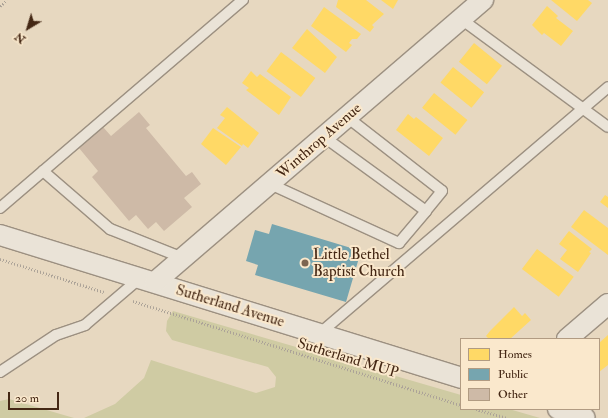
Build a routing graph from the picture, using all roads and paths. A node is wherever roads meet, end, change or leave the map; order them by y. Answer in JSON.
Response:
{"nodes":[{"id":1,"x":7,"y":0,"type":"edge"},
{"id":2,"x":244,"y":0,"type":"edge"},
{"id":3,"x":483,"y":0,"type":"edge"},
{"id":4,"x":0,"y":6,"type":"edge"},
{"id":5,"x":461,"y":18,"type":"junction"},
{"id":6,"x":608,"y":87,"type":"edge"},
{"id":7,"x":584,"y":107,"type":"junction"},
{"id":8,"x":347,"y":117,"type":"junction"},
{"id":9,"x":608,"y":127,"type":"edge"},
{"id":10,"x":324,"y":137,"type":"junction"},
{"id":11,"x":43,"y":171,"type":"junction"},
{"id":12,"x":270,"y":184,"type":"junction"},
{"id":13,"x":0,"y":208,"type":"edge"},
{"id":14,"x":426,"y":211,"type":"junction"},
{"id":15,"x":0,"y":235,"type":"edge"},
{"id":16,"x":183,"y":258,"type":"junction"},
{"id":17,"x":0,"y":259,"type":"edge"},
{"id":18,"x":147,"y":280,"type":"junction"},
{"id":19,"x":118,"y":296,"type":"junction"},
{"id":20,"x":608,"y":304,"type":"edge"},
{"id":21,"x":319,"y":334,"type":"junction"},
{"id":22,"x":568,"y":338,"type":"edge"},
{"id":23,"x":0,"y":372,"type":"edge"},
{"id":24,"x":460,"y":378,"type":"edge"},
{"id":25,"x":460,"y":405,"type":"edge"},
{"id":26,"x":480,"y":410,"type":"edge"},
{"id":27,"x":561,"y":410,"type":"edge"},
{"id":28,"x":508,"y":418,"type":"edge"},
{"id":29,"x":584,"y":418,"type":"edge"}],
"edges":[{"from":1,"to":4,"type":"path"},
{"from":2,"to":11,"type":"lane"},
{"from":3,"to":5,"type":"street","name":"Winthrop Avenue"},
{"from":5,"to":7,"type":"lane"},
{"from":5,"to":8,"type":"street","name":"Winthrop Avenue"},
{"from":6,"to":7,"type":"lane"},
{"from":7,"to":9,"type":"lane"},
{"from":7,"to":21,"type":"lane"},
{"from":8,"to":10,"type":"street","name":"Winthrop Avenue"},
{"from":8,"to":14,"type":"lane"},
{"from":10,"to":12,"type":"street","name":"Winthrop Avenue"},
{"from":10,"to":14,"type":"lane"},
{"from":11,"to":13,"type":"lane"},
{"from":11,"to":16,"type":"lane"},
{"from":12,"to":14,"type":"lane"},
{"from":12,"to":16,"type":"street","name":"Winthrop Avenue"},
{"from":15,"to":18,"type":"street","name":"Sutherland Avenue"},
{"from":16,"to":18,"type":"street","name":"Winthrop Avenue"},
{"from":17,"to":19,"type":"path","name":"Sutherland MUP"},
{"from":18,"to":19,"type":"lane"},
{"from":18,"to":21,"type":"street","name":"Sutherland Avenue"},
{"from":19,"to":23,"type":"lane"},
{"from":19,"to":25,"type":"path","name":"Sutherland MUP"},
{"from":20,"to":22,"type":"street"},
{"from":21,"to":24,"type":"street","name":"Sutherland Avenue"},
{"from":26,"to":28,"type":"path"},
{"from":27,"to":29,"type":"street"}]}
